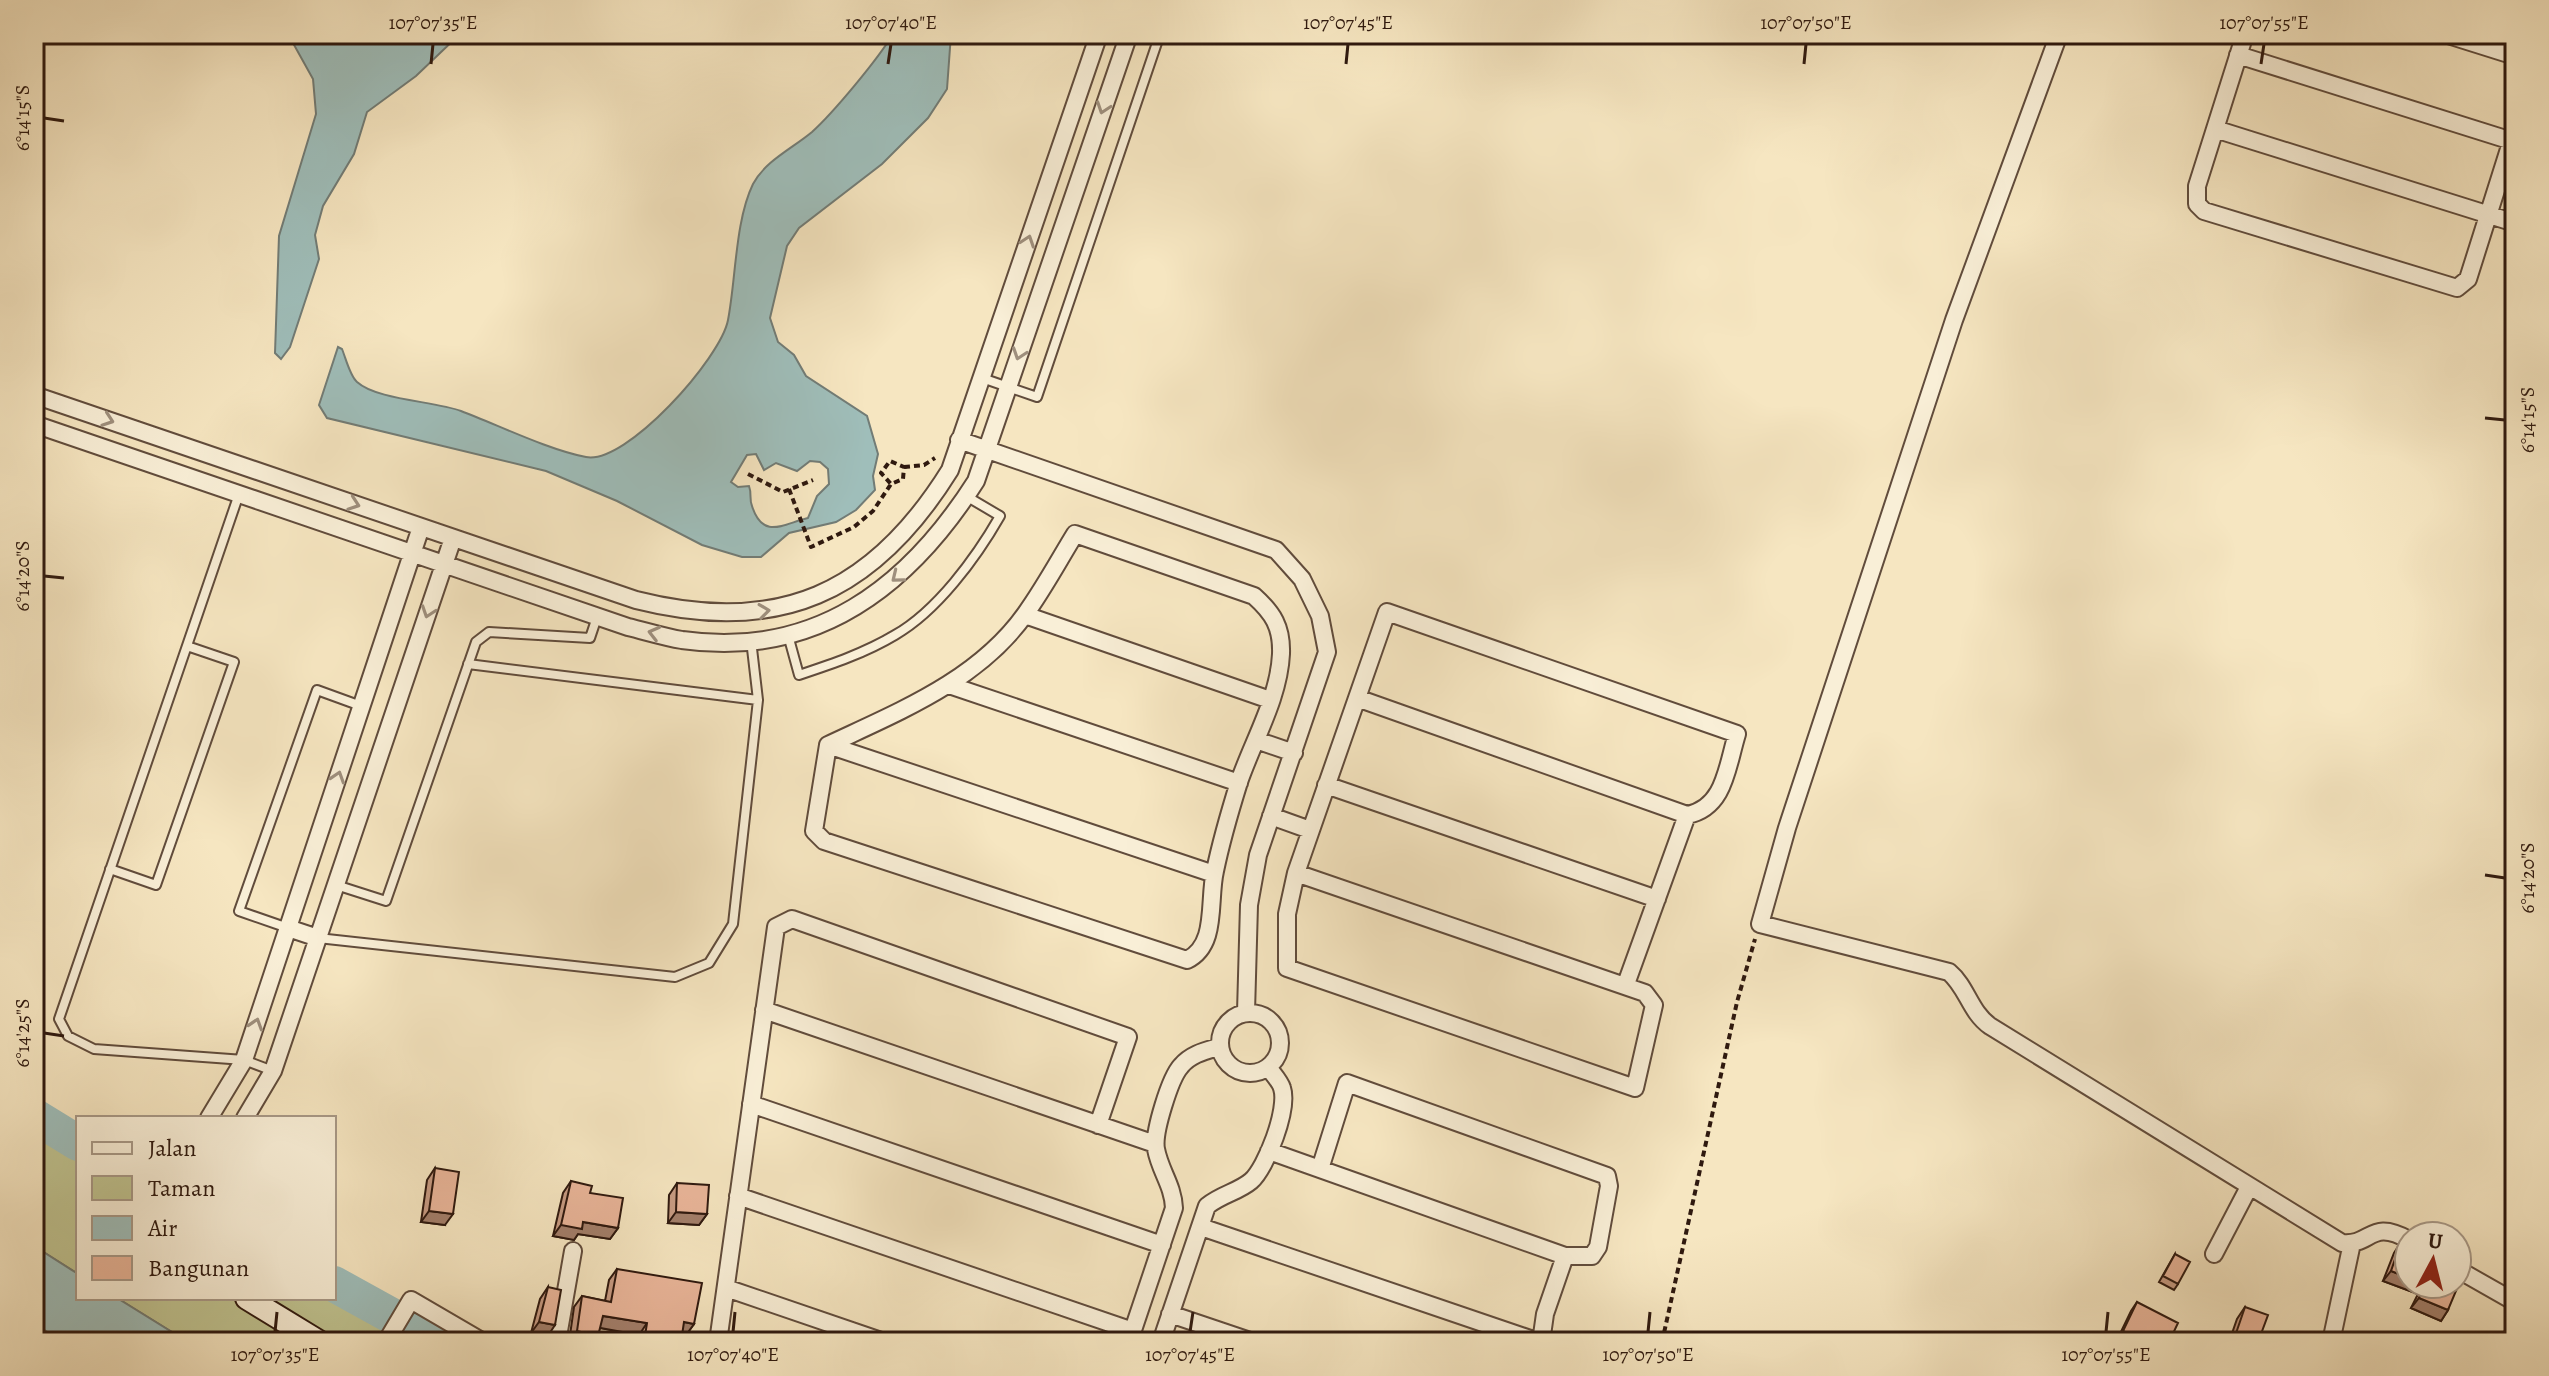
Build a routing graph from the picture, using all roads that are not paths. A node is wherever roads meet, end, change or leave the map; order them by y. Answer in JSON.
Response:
{"nodes":[{"id":1,"x":1099,"y":34,"type":"edge"},
{"id":2,"x":1129,"y":34,"type":"edge"},
{"id":3,"x":1160,"y":34,"type":"edge"},
{"id":4,"x":2059,"y":34,"type":"edge"},
{"id":5,"x":2245,"y":34,"type":"edge"},
{"id":6,"x":2445,"y":34,"type":"edge"},
{"id":7,"x":2238,"y":55,"type":"junction"},
{"id":8,"x":2515,"y":56,"type":"edge"},
{"id":9,"x":2215,"y":129,"type":"junction"},
{"id":10,"x":2514,"y":137,"type":"edge"},
{"id":11,"x":2488,"y":215,"type":"junction"},
{"id":12,"x":2515,"y":223,"type":"edge"},
{"id":13,"x":981,"y":378,"type":"junction"},
{"id":14,"x":1007,"y":387,"type":"junction"},
{"id":15,"x":34,"y":395,"type":"edge"},
{"id":16,"x":34,"y":424,"type":"edge"},
{"id":17,"x":959,"y":440,"type":"junction"},
{"id":18,"x":986,"y":450,"type":"junction"},
{"id":19,"x":239,"y":494,"type":"junction"},
{"id":20,"x":966,"y":496,"type":"junction"},
{"id":21,"x":421,"y":527,"type":"junction"},
{"id":22,"x":453,"y":538,"type":"junction"},
{"id":23,"x":412,"y":553,"type":"junction"},
{"id":24,"x":444,"y":565,"type":"junction"},
{"id":25,"x":1025,"y":615,"type":"junction"},
{"id":26,"x":597,"y":616,"type":"junction"},
{"id":27,"x":788,"y":635,"type":"junction"},
{"id":28,"x":751,"y":640,"type":"junction"},
{"id":29,"x":187,"y":646,"type":"junction"},
{"id":30,"x":468,"y":664,"type":"junction"},
{"id":31,"x":949,"y":685,"type":"junction"},
{"id":32,"x":1357,"y":698,"type":"junction"},
{"id":33,"x":758,"y":700,"type":"junction"},
{"id":34,"x":1270,"y":700,"type":"junction"},
{"id":35,"x":361,"y":706,"type":"junction"},
{"id":36,"x":1256,"y":740,"type":"junction"},
{"id":37,"x":828,"y":745,"type":"junction"},
{"id":38,"x":1294,"y":753,"type":"junction"},
{"id":39,"x":1239,"y":783,"type":"junction"},
{"id":40,"x":1326,"y":785,"type":"junction"},
{"id":41,"x":1687,"y":815,"type":"junction"},
{"id":42,"x":1271,"y":816,"type":"junction"},
{"id":43,"x":1310,"y":830,"type":"junction"},
{"id":44,"x":110,"y":869,"type":"junction"},
{"id":45,"x":1296,"y":873,"type":"junction"},
{"id":46,"x":1214,"y":874,"type":"junction"},
{"id":47,"x":336,"y":885,"type":"junction"},
{"id":48,"x":1657,"y":899,"type":"junction"},
{"id":49,"x":288,"y":928,"type":"junction"},
{"id":50,"x":318,"y":938,"type":"junction"},
{"id":51,"x":1626,"y":984,"type":"junction"},
{"id":52,"x":764,"y":1010,"type":"junction"},
{"id":53,"x":1246,"y":1012,"type":"junction"},
{"id":54,"x":1219,"y":1047,"type":"junction"},
{"id":55,"x":244,"y":1060,"type":"junction"},
{"id":56,"x":1268,"y":1067,"type":"junction"},
{"id":57,"x":273,"y":1071,"type":"junction"},
{"id":58,"x":751,"y":1104,"type":"junction"},
{"id":59,"x":210,"y":1116,"type":"edge"},
{"id":60,"x":246,"y":1116,"type":"edge"},
{"id":61,"x":1098,"y":1125,"type":"junction"},
{"id":62,"x":1155,"y":1144,"type":"junction"},
{"id":63,"x":1269,"y":1151,"type":"junction"},
{"id":64,"x":1320,"y":1169,"type":"junction"},
{"id":65,"x":2249,"y":1187,"type":"junction"},
{"id":66,"x":738,"y":1196,"type":"junction"},
{"id":67,"x":1201,"y":1227,"type":"junction"},
{"id":68,"x":2393,"y":1232,"type":"edge"},
{"id":69,"x":2352,"y":1243,"type":"junction"},
{"id":70,"x":1162,"y":1245,"type":"junction"},
{"id":71,"x":573,"y":1251,"type":"dead end"},
{"id":72,"x":2214,"y":1254,"type":"dead end"},
{"id":73,"x":1565,"y":1256,"type":"junction"},
{"id":74,"x":2473,"y":1278,"type":"edge"},
{"id":75,"x":726,"y":1288,"type":"junction"},
{"id":76,"x":250,"y":1300,"type":"edge"},
{"id":77,"x":2515,"y":1302,"type":"edge"},
{"id":78,"x":1170,"y":1314,"type":"junction"},
{"id":79,"x":1131,"y":1337,"type":"edge"},
{"id":80,"x":387,"y":1341,"type":"edge"},
{"id":81,"x":319,"y":1342,"type":"edge"},
{"id":82,"x":483,"y":1342,"type":"edge"},
{"id":83,"x":557,"y":1342,"type":"edge"},
{"id":84,"x":718,"y":1342,"type":"edge"},
{"id":85,"x":884,"y":1342,"type":"edge"},
{"id":86,"x":1161,"y":1342,"type":"edge"},
{"id":87,"x":1253,"y":1342,"type":"edge"},
{"id":88,"x":1540,"y":1342,"type":"edge"},
{"id":89,"x":2331,"y":1342,"type":"edge"}],
"edges":[{"from":13,"to":1,"type":"street","one_way":true},
{"from":2,"to":14,"type":"street","one_way":true},
{"from":3,"to":14,"type":"lane"},
{"from":4,"to":65,"type":"street"},
{"from":5,"to":7,"type":"street"},
{"from":6,"to":8,"type":"street"},
{"from":7,"to":9,"type":"street"},
{"from":7,"to":10,"type":"street"},
{"from":9,"to":11,"type":"street"},
{"from":9,"to":11,"type":"street"},
{"from":10,"to":11,"type":"street"},
{"from":11,"to":12,"type":"street"},
{"from":13,"to":14,"type":"lane"},
{"from":13,"to":17,"type":"street"},
{"from":14,"to":18,"type":"street"},
{"from":15,"to":21,"type":"street","one_way":true},
{"from":16,"to":19,"type":"street"},
{"from":17,"to":18,"type":"street"},
{"from":22,"to":17,"type":"street","one_way":true},
{"from":18,"to":20,"type":"street"},
{"from":18,"to":38,"type":"street"},
{"from":19,"to":23,"type":"street"},
{"from":19,"to":29,"type":"lane"},
{"from":20,"to":27,"type":"street","one_way":true},
{"from":20,"to":27,"type":"lane"},
{"from":21,"to":22,"type":"street"},
{"from":21,"to":23,"type":"street"},
{"from":22,"to":24,"type":"street"},
{"from":23,"to":24,"type":"street"},
{"from":23,"to":35,"type":"street"},
{"from":24,"to":26,"type":"street"},
{"from":24,"to":47,"type":"street","one_way":true},
{"from":25,"to":31,"type":"street"},
{"from":25,"to":34,"type":"street"},
{"from":25,"to":34,"type":"street"},
{"from":28,"to":26,"type":"street","one_way":true},
{"from":26,"to":30,"type":"lane"},
{"from":27,"to":28,"type":"street"},
{"from":28,"to":33,"type":"lane"},
{"from":29,"to":44,"type":"lane"},
{"from":29,"to":44,"type":"lane"},
{"from":30,"to":33,"type":"lane"},
{"from":30,"to":47,"type":"lane"},
{"from":31,"to":37,"type":"street"},
{"from":31,"to":39,"type":"street"},
{"from":32,"to":40,"type":"street"},
{"from":32,"to":41,"type":"street"},
{"from":32,"to":41,"type":"street"},
{"from":33,"to":50,"type":"lane"},
{"from":34,"to":36,"type":"street"},
{"from":49,"to":35,"type":"street","one_way":true},
{"from":35,"to":49,"type":"lane"},
{"from":36,"to":38,"type":"street"},
{"from":36,"to":39,"type":"street"},
{"from":37,"to":46,"type":"street"},
{"from":37,"to":46,"type":"street"},
{"from":38,"to":42,"type":"street"},
{"from":39,"to":46,"type":"street"},
{"from":40,"to":43,"type":"street"},
{"from":40,"to":48,"type":"street"},
{"from":41,"to":48,"type":"street"},
{"from":42,"to":43,"type":"street"},
{"from":42,"to":53,"type":"street"},
{"from":43,"to":45,"type":"street"},
{"from":44,"to":55,"type":"lane"},
{"from":45,"to":51,"type":"street"},
{"from":45,"to":51,"type":"street"},
{"from":47,"to":50,"type":"street"},
{"from":48,"to":51,"type":"street"},
{"from":49,"to":50,"type":"street"},
{"from":55,"to":49,"type":"street","one_way":true},
{"from":50,"to":57,"type":"street"},
{"from":52,"to":58,"type":"street"},
{"from":52,"to":61,"type":"street"},
{"from":52,"to":61,"type":"street"},
{"from":53,"to":54,"type":"street"},
{"from":53,"to":56,"type":"street"},
{"from":54,"to":56,"type":"street"},
{"from":54,"to":62,"type":"street"},
{"from":55,"to":57,"type":"lane"},
{"from":55,"to":59,"type":"street"},
{"from":56,"to":63,"type":"street"},
{"from":57,"to":60,"type":"street"},
{"from":58,"to":66,"type":"street"},
{"from":58,"to":70,"type":"street"},
{"from":61,"to":62,"type":"street"},
{"from":62,"to":70,"type":"street"},
{"from":63,"to":64,"type":"street"},
{"from":63,"to":67,"type":"street"},
{"from":64,"to":73,"type":"street"},
{"from":64,"to":73,"type":"street"},
{"from":65,"to":69,"type":"street"},
{"from":65,"to":72,"type":"street"},
{"from":66,"to":75,"type":"street"},
{"from":66,"to":79,"type":"street"},
{"from":67,"to":78,"type":"street"},
{"from":67,"to":88,"type":"street"},
{"from":68,"to":69,"type":"street"},
{"from":69,"to":89,"type":"street"},
{"from":70,"to":79,"type":"street"},
{"from":71,"to":83,"type":"street"},
{"from":73,"to":88,"type":"street"},
{"from":74,"to":77,"type":"street"},
{"from":75,"to":84,"type":"street"},
{"from":75,"to":85,"type":"street"},
{"from":76,"to":81,"type":"main road"},
{"from":78,"to":86,"type":"street"},
{"from":78,"to":87,"type":"street"},
{"from":80,"to":82,"type":"street"}]}
